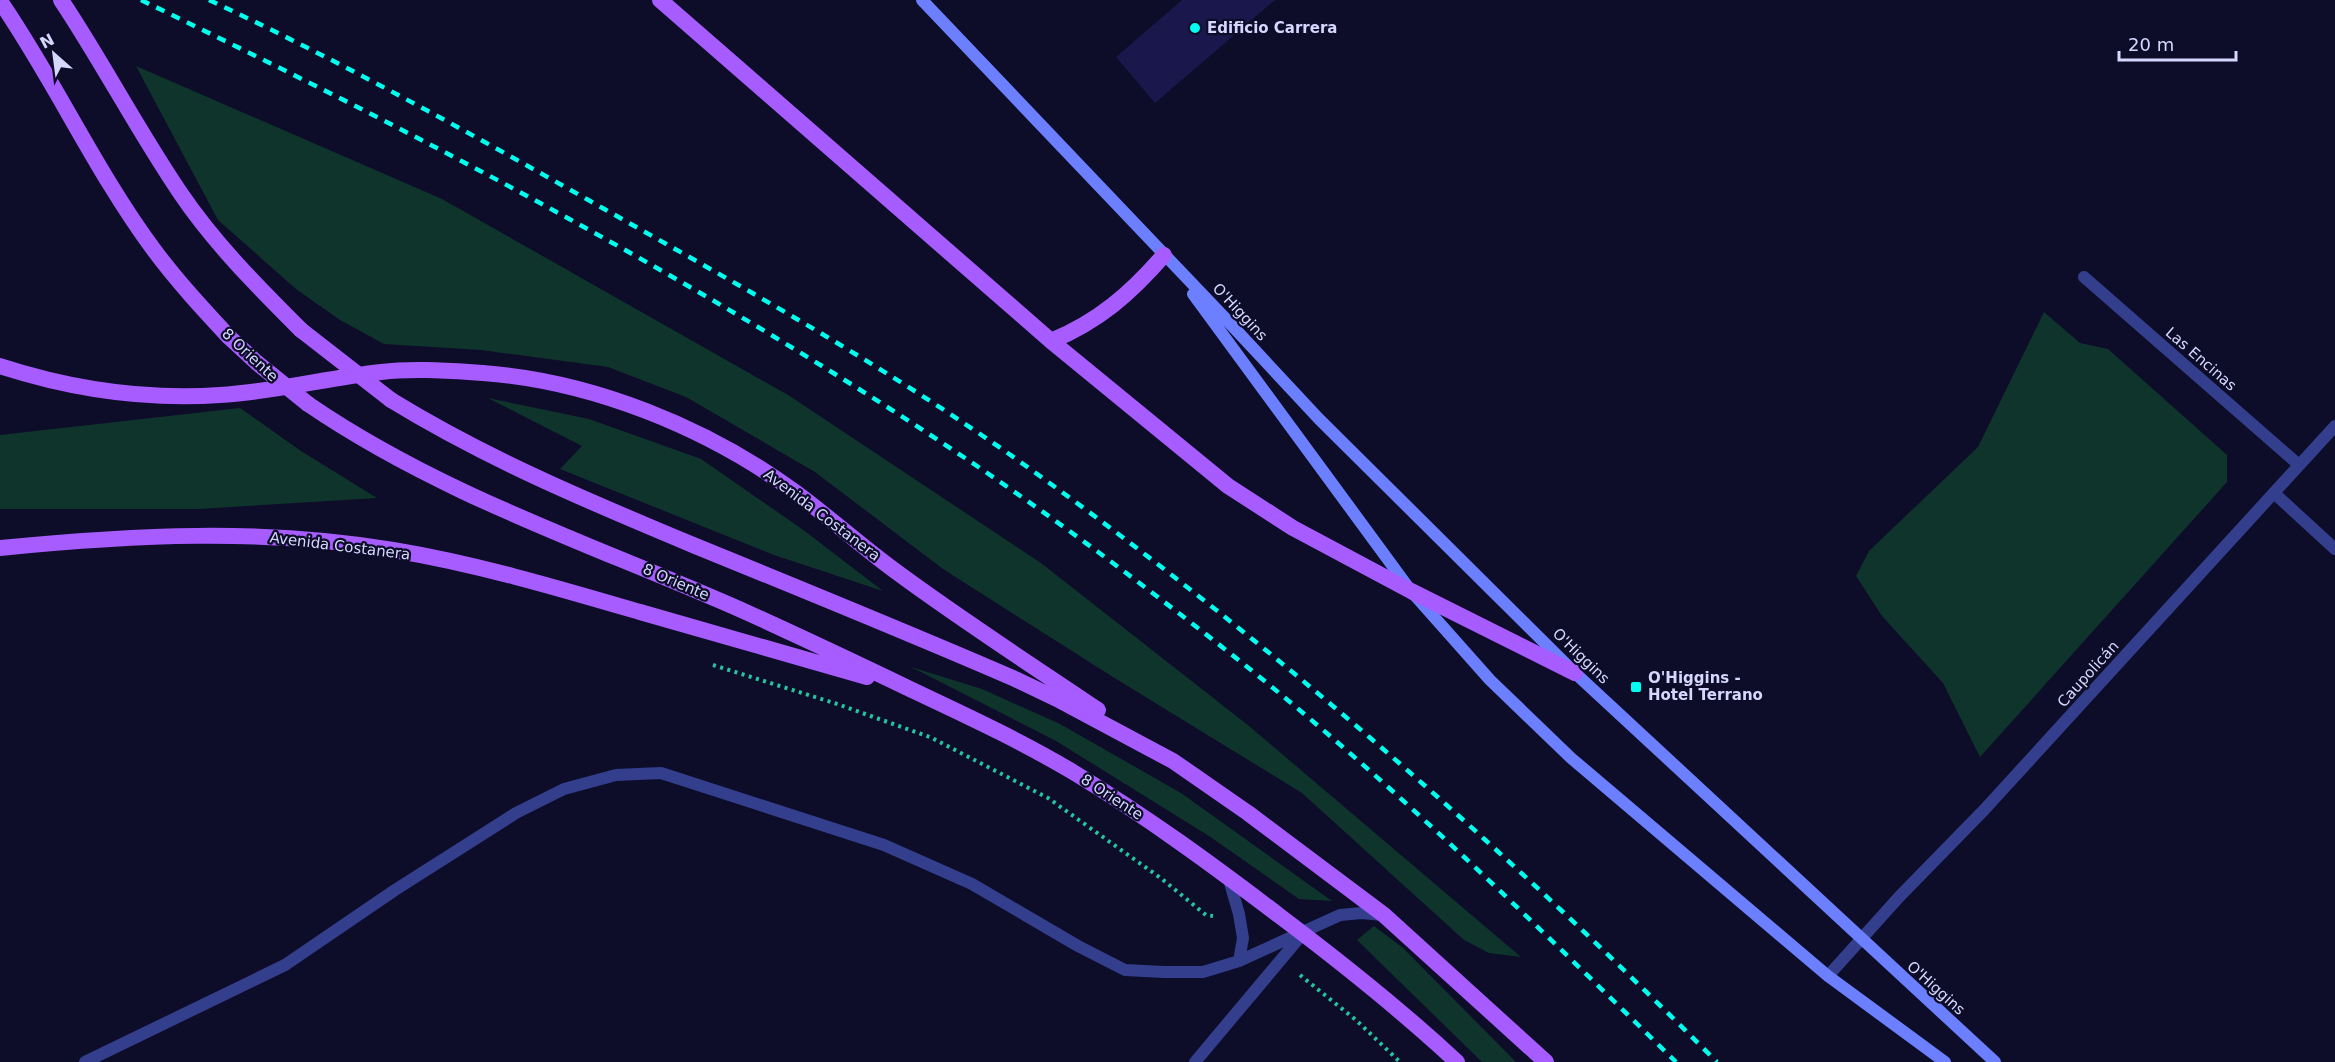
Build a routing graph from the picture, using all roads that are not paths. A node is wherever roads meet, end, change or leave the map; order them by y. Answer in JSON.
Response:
{"nodes":[{"id":1,"x":61,"y":0,"type":"edge"},
{"id":2,"x":660,"y":0,"type":"edge"},
{"id":3,"x":922,"y":0,"type":"edge"},
{"id":4,"x":0,"y":1,"type":"edge"},
{"id":5,"x":1164,"y":255,"type":"junction"},
{"id":6,"x":2084,"y":277,"type":"dead end"},
{"id":7,"x":1051,"y":341,"type":"junction"},
{"id":8,"x":0,"y":366,"type":"edge"},
{"id":9,"x":2335,"y":426,"type":"edge"},
{"id":10,"x":2299,"y":465,"type":"junction"},
{"id":11,"x":2274,"y":492,"type":"junction"},
{"id":12,"x":0,"y":548,"type":"edge"},
{"id":13,"x":2335,"y":549,"type":"edge"},
{"id":14,"x":1411,"y":591,"type":"junction"},
{"id":15,"x":1575,"y":672,"type":"junction"},
{"id":16,"x":914,"y":691,"type":"junction"},
{"id":17,"x":1173,"y":761,"type":"junction"},
{"id":18,"x":1228,"y":876,"type":"junction"},
{"id":19,"x":1384,"y":915,"type":"junction"},
{"id":20,"x":1303,"y":933,"type":"junction"},
{"id":21,"x":1861,"y":940,"type":"junction"},
{"id":22,"x":1239,"y":961,"type":"junction"},
{"id":23,"x":1828,"y":976,"type":"junction"},
{"id":24,"x":85,"y":1062,"type":"edge"},
{"id":25,"x":1195,"y":1062,"type":"edge"},
{"id":26,"x":1456,"y":1062,"type":"edge"},
{"id":27,"x":1546,"y":1062,"type":"edge"},
{"id":28,"x":1945,"y":1062,"type":"edge"},
{"id":29,"x":1995,"y":1062,"type":"edge"}],
"edges":[{"from":1,"to":17,"type":"main road","bridge":true},
{"from":2,"to":7,"type":"main road"},
{"from":3,"to":5,"type":"main road","name":"O'Higgins"},
{"from":4,"to":16,"type":"main road","name":"8 Oriente","bridge":true},
{"from":5,"to":7,"type":"main road"},
{"from":5,"to":14,"type":"main road","name":"O'Higgins"},
{"from":5,"to":15,"type":"main road","name":"O'Higgins"},
{"from":6,"to":10,"type":"street","name":"Las Encinas"},
{"from":7,"to":14,"type":"main road"},
{"from":8,"to":17,"type":"main road","name":"Avenida Costanera"},
{"from":9,"to":10,"type":"street","name":"Caupolicán"},
{"from":10,"to":11,"type":"street","name":"Caupolicán"},
{"from":11,"to":13,"type":"street"},
{"from":11,"to":21,"type":"street","name":"Caupolicán"},
{"from":12,"to":16,"type":"main road","name":"Avenida Costanera"},
{"from":14,"to":15,"type":"main road"},
{"from":14,"to":23,"type":"main road","name":"O'Higgins"},
{"from":15,"to":21,"type":"main road","name":"O'Higgins"},
{"from":16,"to":18,"type":"main road","name":"8 Oriente"},
{"from":17,"to":19,"type":"main road"},
{"from":18,"to":20,"type":"main road","name":"8 Oriente"},
{"from":18,"to":22,"type":"street"},
{"from":19,"to":20,"type":"street"},
{"from":19,"to":27,"type":"main road"},
{"from":20,"to":22,"type":"street"},
{"from":20,"to":25,"type":"street"},
{"from":20,"to":26,"type":"main road","name":"8 Oriente"},
{"from":21,"to":23,"type":"street","name":"Caupolicán"},
{"from":21,"to":29,"type":"main road","name":"O'Higgins"},
{"from":22,"to":24,"type":"street"},
{"from":23,"to":28,"type":"main road","name":"O'Higgins"}]}
